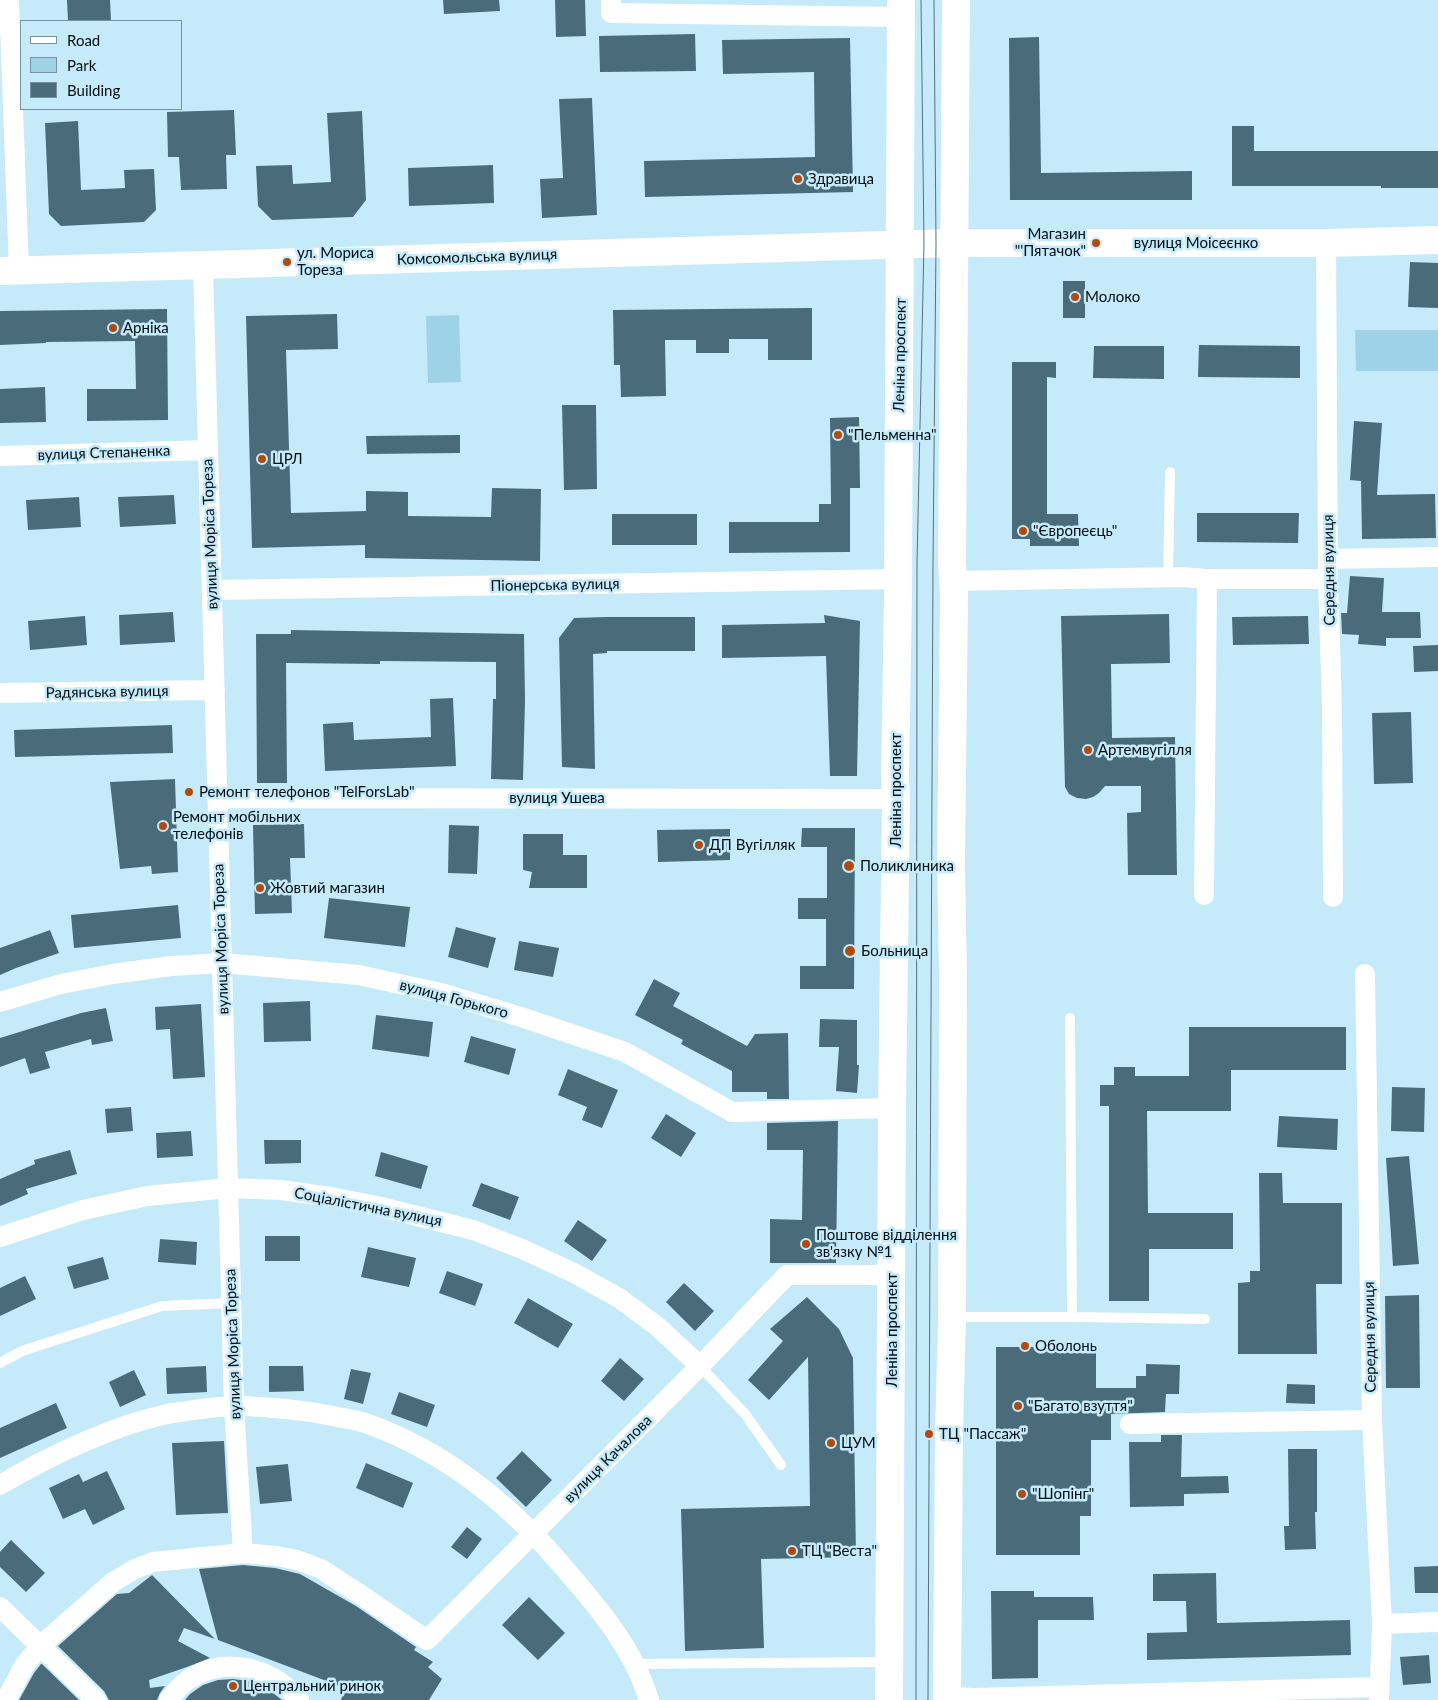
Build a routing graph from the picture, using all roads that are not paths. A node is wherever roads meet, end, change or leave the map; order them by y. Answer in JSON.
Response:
{"nodes":[{"id":1,"x":9,"y":0,"type":"edge"},
{"id":2,"x":611,"y":0,"type":"edge"},
{"id":3,"x":956,"y":0,"type":"edge"},
{"id":4,"x":901,"y":9,"type":"edge"},
{"id":5,"x":1438,"y":240,"type":"edge"},
{"id":6,"x":953,"y":243,"type":"junction"},
{"id":7,"x":1326,"y":243,"type":"junction"},
{"id":8,"x":901,"y":244,"type":"junction"},
{"id":9,"x":203,"y":265,"type":"junction"},
{"id":10,"x":10,"y":270,"type":"edge"},
{"id":11,"x":208,"y":450,"type":"junction"},
{"id":12,"x":0,"y":456,"type":"edge"},
{"id":13,"x":1170,"y":472,"type":"dead end"},
{"id":14,"x":1438,"y":557,"type":"edge"},
{"id":15,"x":1328,"y":559,"type":"junction"},
{"id":16,"x":1168,"y":577,"type":"junction"},
{"id":17,"x":898,"y":579,"type":"junction"},
{"id":18,"x":1207,"y":579,"type":"junction"},
{"id":19,"x":1328,"y":579,"type":"junction"},
{"id":20,"x":954,"y":581,"type":"junction"},
{"id":21,"x":212,"y":590,"type":"junction"},
{"id":22,"x":214,"y":690,"type":"junction"},
{"id":23,"x":0,"y":693,"type":"edge"},
{"id":24,"x":217,"y":798,"type":"junction"},
{"id":25,"x":896,"y":799,"type":"junction"},
{"id":26,"x":1204,"y":895,"type":"dead end"},
{"id":27,"x":1333,"y":897,"type":"dead end"},
{"id":28,"x":222,"y":963,"type":"junction"},
{"id":29,"x":1365,"y":974,"type":"dead end"},
{"id":30,"x":0,"y":1002,"type":"edge"},
{"id":31,"x":1070,"y":1018,"type":"dead end"},
{"id":32,"x":892,"y":1108,"type":"junction"},
{"id":33,"x":228,"y":1188,"type":"junction"},
{"id":34,"x":0,"y":1238,"type":"edge"},
{"id":35,"x":892,"y":1275,"type":"junction"},
{"id":36,"x":232,"y":1303,"type":"junction"},
{"id":37,"x":1072,"y":1317,"type":"junction"},
{"id":38,"x":952,"y":1318,"type":"junction"},
{"id":39,"x":1205,"y":1318,"type":"dead end"},
{"id":40,"x":0,"y":1364,"type":"edge"},
{"id":41,"x":700,"y":1366,"type":"junction"},
{"id":42,"x":234,"y":1406,"type":"junction"},
{"id":43,"x":1372,"y":1420,"type":"junction"},
{"id":44,"x":1130,"y":1424,"type":"dead end"},
{"id":45,"x":781,"y":1465,"type":"dead end"},
{"id":46,"x":0,"y":1485,"type":"edge"},
{"id":47,"x":534,"y":1533,"type":"junction"},
{"id":48,"x":242,"y":1553,"type":"junction"},
{"id":49,"x":0,"y":1607,"type":"edge"},
{"id":50,"x":1438,"y":1622,"type":"edge"},
{"id":51,"x":1382,"y":1624,"type":"junction"},
{"id":52,"x":40,"y":1646,"type":"junction"},
{"id":53,"x":889,"y":1662,"type":"junction"},
{"id":54,"x":635,"y":1664,"type":"junction"},
{"id":55,"x":1379,"y":1693,"type":"edge"},
{"id":56,"x":1236,"y":1695,"type":"edge"},
{"id":57,"x":947,"y":1698,"type":"edge"},
{"id":58,"x":6,"y":1700,"type":"edge"},
{"id":59,"x":96,"y":1700,"type":"edge"},
{"id":60,"x":169,"y":1700,"type":"edge"},
{"id":61,"x":299,"y":1700,"type":"edge"},
{"id":62,"x":649,"y":1700,"type":"edge"},
{"id":63,"x":890,"y":1700,"type":"edge"}],
"edges":[{"from":1,"to":10,"type":"street"},
{"from":2,"to":4,"type":"street"},
{"from":3,"to":6,"type":"main road"},
{"from":4,"to":8,"type":"main road","name":"Леніна проспект"},
{"from":5,"to":7,"type":"main road","name":"вулиця Моісеєнко"},
{"from":6,"to":7,"type":"main road","name":"вулиця Моісеєнко"},
{"from":6,"to":8,"type":"main road","name":"Комсомольська вулиця"},
{"from":6,"to":20,"type":"main road"},
{"from":7,"to":15,"type":"street","name":"Середня вулиця"},
{"from":8,"to":9,"type":"main road","name":"Комсомольська вулиця"},
{"from":8,"to":17,"type":"main road","name":"Леніна проспект"},
{"from":9,"to":10,"type":"main road","name":"Комсомольська вулиця"},
{"from":9,"to":11,"type":"street","name":"вулиця Моріса Тореза"},
{"from":11,"to":12,"type":"street","name":"вулиця Степаненка"},
{"from":11,"to":21,"type":"street","name":"вулиця Моріса Тореза"},
{"from":13,"to":16,"type":"lane"},
{"from":14,"to":15,"type":"street"},
{"from":15,"to":19,"type":"street","name":"Середня вулиця"},
{"from":16,"to":18,"type":"street"},
{"from":16,"to":20,"type":"street"},
{"from":17,"to":21,"type":"street","name":"Піонерська вулиця"},
{"from":17,"to":25,"type":"main road","name":"Леніна проспект"},
{"from":18,"to":19,"type":"street"},
{"from":18,"to":26,"type":"street"},
{"from":19,"to":27,"type":"street","name":"Середня вулиця"},
{"from":20,"to":38,"type":"main road"},
{"from":21,"to":22,"type":"street","name":"вулиця Моріса Тореза"},
{"from":22,"to":23,"type":"street","name":"Радянська вулиця"},
{"from":22,"to":24,"type":"street","name":"вулиця Моріса Тореза"},
{"from":24,"to":25,"type":"street","name":"вулиця Ушева"},
{"from":24,"to":28,"type":"street","name":"вулиця Моріса Тореза"},
{"from":25,"to":32,"type":"main road","name":"Леніна проспект"},
{"from":28,"to":30,"type":"street","name":"вулиця Горького"},
{"from":28,"to":32,"type":"street","name":"вулиця Горького"},
{"from":28,"to":33,"type":"street","name":"вулиця Моріса Тореза"},
{"from":29,"to":43,"type":"street","name":"Середня вулиця"},
{"from":31,"to":37,"type":"lane"},
{"from":32,"to":35,"type":"main road","name":"Леніна проспект"},
{"from":33,"to":34,"type":"street","name":"Соціалістична вулиця"},
{"from":33,"to":36,"type":"street","name":"вулиця Моріса Тореза"},
{"from":33,"to":41,"type":"street","name":"Соціалістична вулиця"},
{"from":35,"to":41,"type":"street","name":"вулиця Качалова"},
{"from":35,"to":53,"type":"main road","name":"Леніна проспект"},
{"from":36,"to":40,"type":"lane"},
{"from":36,"to":42,"type":"street","name":"вулиця Моріса Тореза"},
{"from":37,"to":38,"type":"lane"},
{"from":37,"to":39,"type":"lane"},
{"from":38,"to":57,"type":"main road"},
{"from":41,"to":45,"type":"lane"},
{"from":41,"to":47,"type":"street","name":"вулиця Качалова"},
{"from":42,"to":46,"type":"street"},
{"from":42,"to":47,"type":"street"},
{"from":42,"to":48,"type":"street","name":"вулиця Моріса Тореза"},
{"from":43,"to":44,"type":"street"},
{"from":43,"to":51,"type":"street","name":"Середня вулиця"},
{"from":47,"to":48,"type":"street","name":"вулиця Качалова"},
{"from":47,"to":54,"type":"street"},
{"from":48,"to":52,"type":"street"},
{"from":49,"to":52,"type":"street"},
{"from":50,"to":51,"type":"street"},
{"from":51,"to":55,"type":"street","name":"Середня вулиця"},
{"from":52,"to":58,"type":"street"},
{"from":52,"to":59,"type":"street"},
{"from":53,"to":54,"type":"lane"},
{"from":53,"to":63,"type":"main road","name":"Леніна проспект"},
{"from":54,"to":62,"type":"street"},
{"from":55,"to":56,"type":"street"},
{"from":56,"to":57,"type":"street"},
{"from":60,"to":61,"type":"street"}]}
